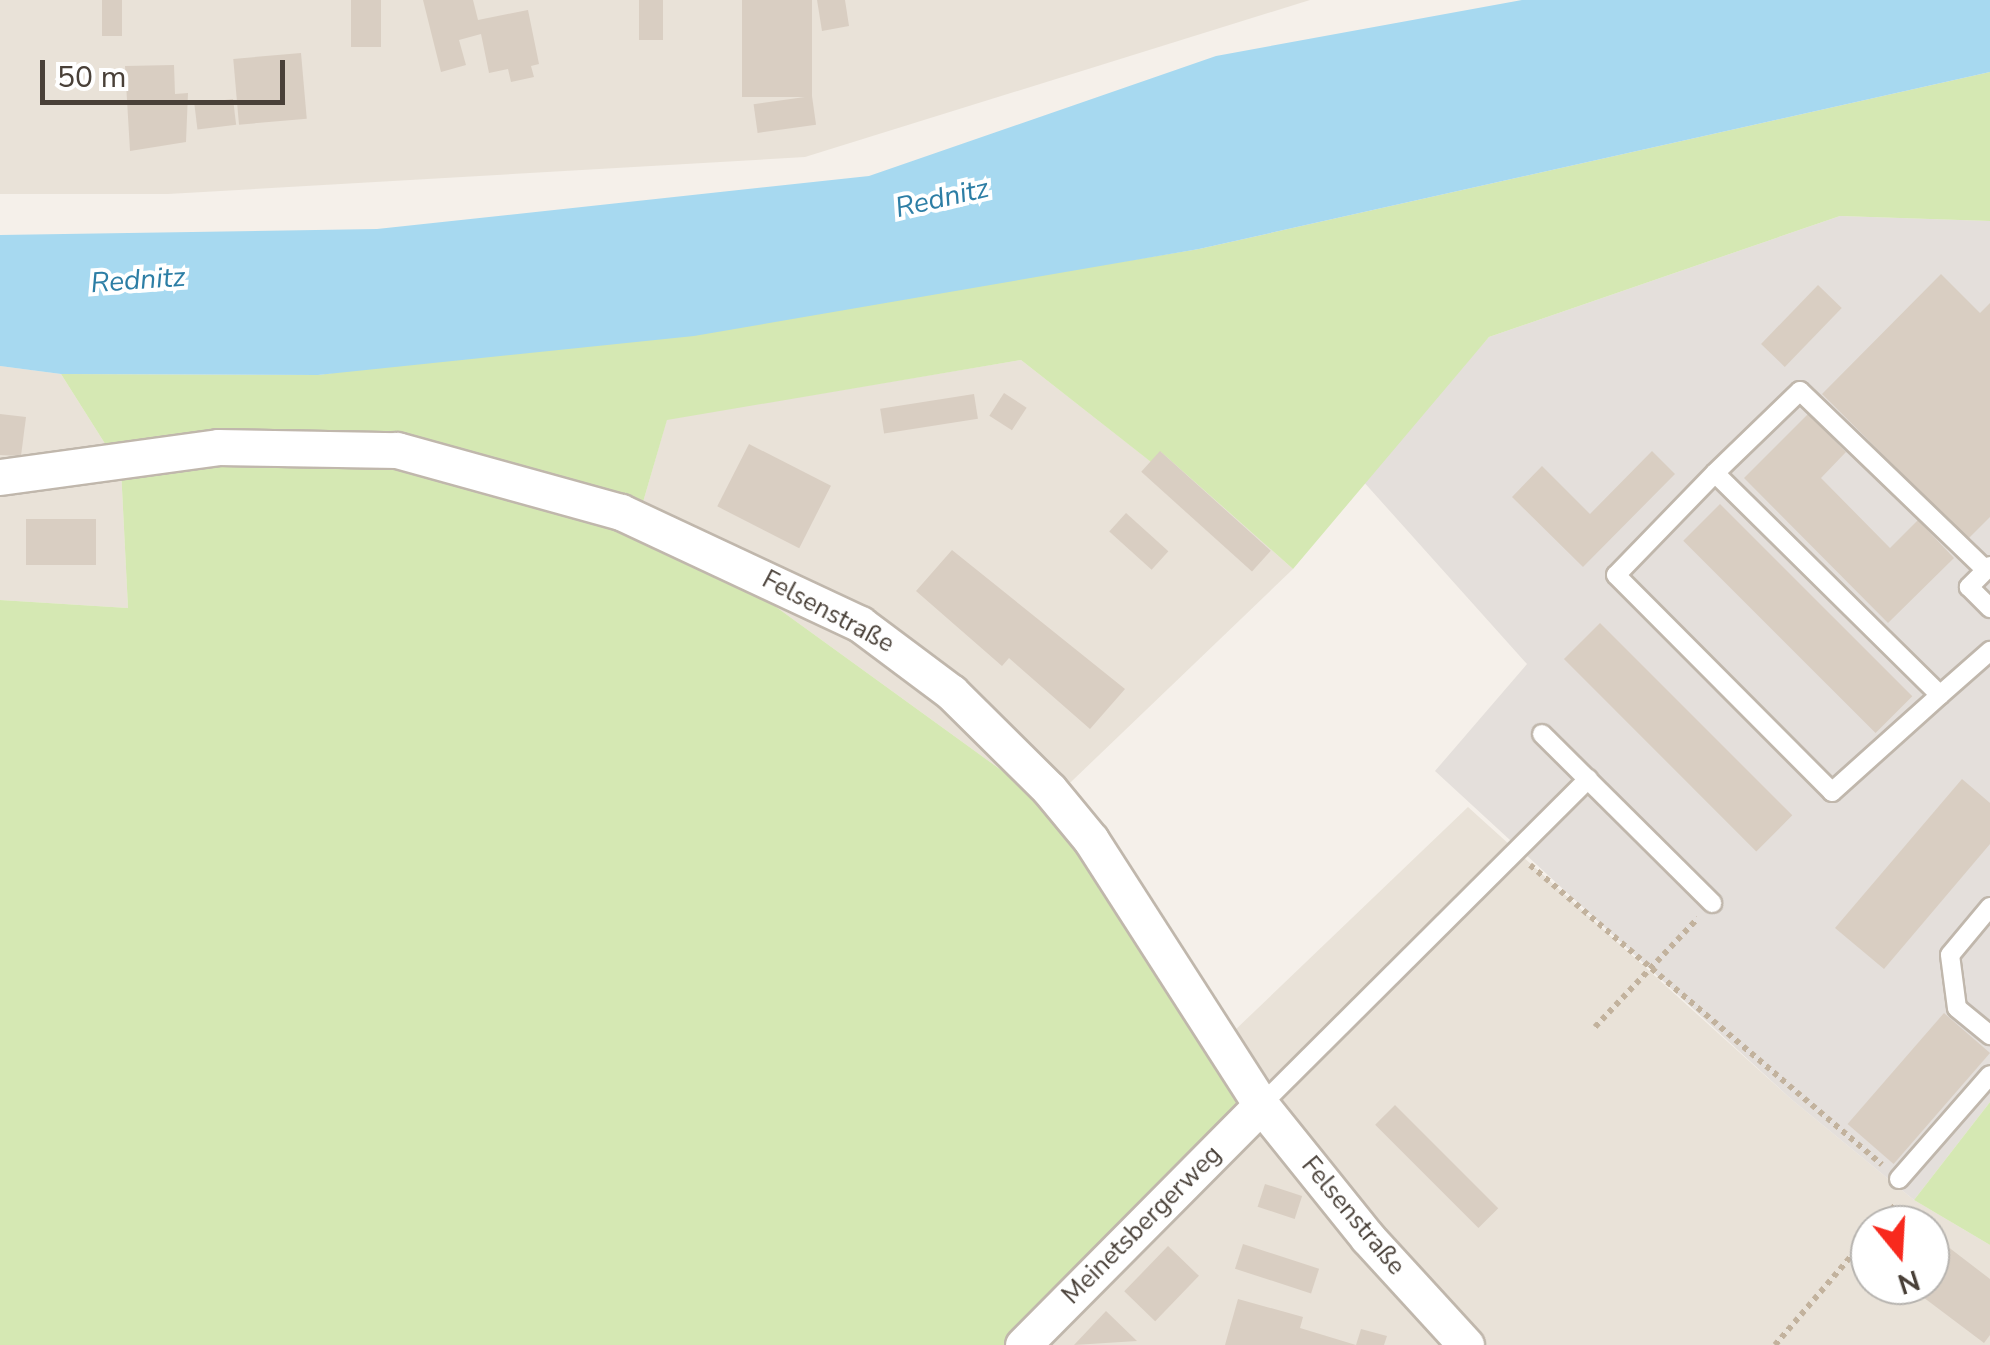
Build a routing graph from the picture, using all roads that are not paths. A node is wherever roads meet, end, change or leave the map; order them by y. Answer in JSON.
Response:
{"nodes":[{"id":1,"x":1714,"y":473,"type":"junction"},
{"id":2,"x":0,"y":476,"type":"edge"},
{"id":3,"x":1988,"y":568,"type":"edge"},
{"id":4,"x":1990,"y":608,"type":"edge"},
{"id":5,"x":1990,"y":650,"type":"edge"},
{"id":6,"x":1940,"y":695,"type":"junction"},
{"id":7,"x":1542,"y":734,"type":"dead end"},
{"id":8,"x":1588,"y":779,"type":"junction"},
{"id":9,"x":1712,"y":903,"type":"road end"},
{"id":10,"x":1990,"y":907,"type":"edge"},
{"id":11,"x":1990,"y":1035,"type":"edge"},
{"id":12,"x":1990,"y":1075,"type":"edge"},
{"id":13,"x":1261,"y":1105,"type":"junction"},
{"id":14,"x":1900,"y":1179,"type":"road end"},
{"id":15,"x":1023,"y":1345,"type":"edge"},
{"id":16,"x":1466,"y":1345,"type":"edge"}],
"edges":[{"from":1,"to":3,"type":"lane"},
{"from":1,"to":6,"type":"lane"},
{"from":1,"to":6,"type":"lane"},
{"from":2,"to":13,"type":"street","name":"Felsenstraße"},
{"from":3,"to":4,"type":"lane"},
{"from":5,"to":6,"type":"lane"},
{"from":7,"to":8,"type":"lane"},
{"from":8,"to":9,"type":"lane"},
{"from":8,"to":13,"type":"lane"},
{"from":10,"to":11,"type":"lane"},
{"from":12,"to":14,"type":"lane"},
{"from":13,"to":15,"type":"street","name":"Meinetsbergerweg"},
{"from":13,"to":16,"type":"street","name":"Felsenstraße"}]}
